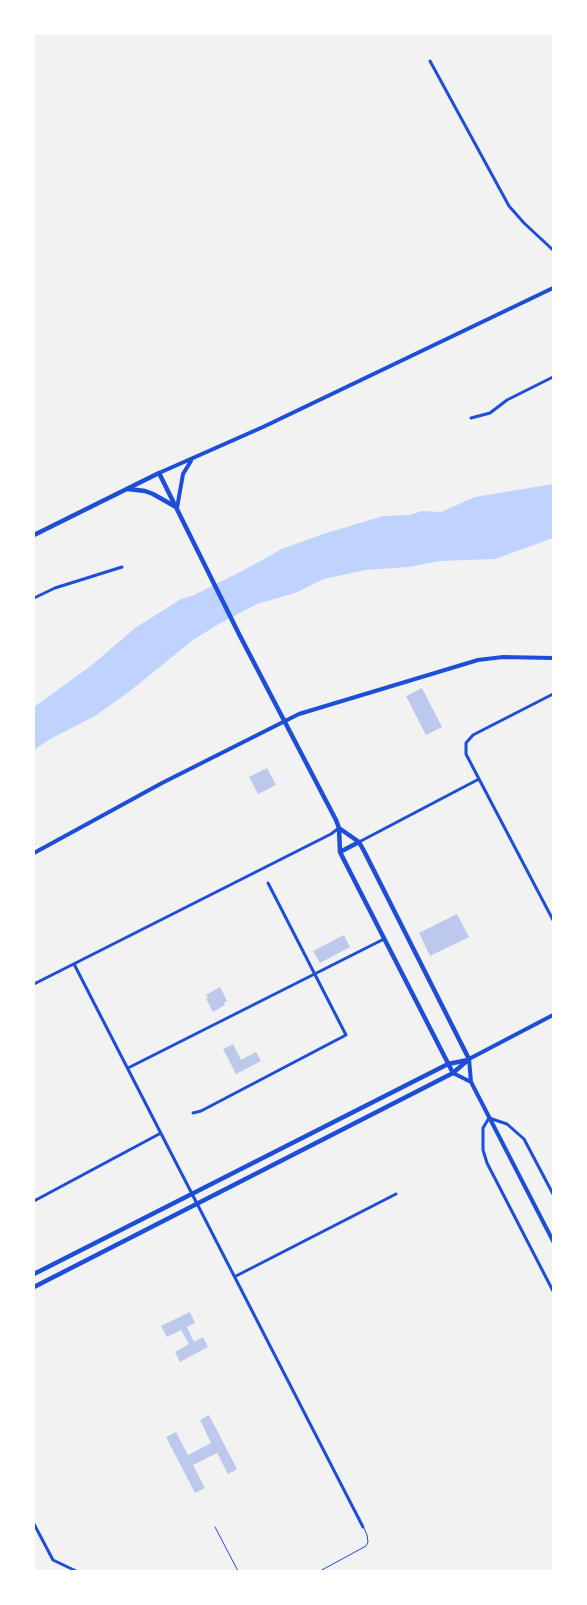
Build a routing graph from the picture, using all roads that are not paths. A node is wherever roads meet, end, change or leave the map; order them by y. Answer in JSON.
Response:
{"nodes":[{"id":1,"x":430,"y":61,"type":"dead end"},
{"id":2,"x":553,"y":250,"type":"edge"},
{"id":3,"x":553,"y":288,"type":"edge"},
{"id":4,"x":553,"y":377,"type":"edge"},
{"id":5,"x":471,"y":418,"type":"dead end"},
{"id":6,"x":194,"y":458,"type":"junction"},
{"id":7,"x":159,"y":473,"type":"junction"},
{"id":8,"x":126,"y":489,"type":"junction"},
{"id":9,"x":177,"y":508,"type":"junction"},
{"id":10,"x":34,"y":535,"type":"edge"},
{"id":11,"x":122,"y":567,"type":"dead end"},
{"id":12,"x":34,"y":598,"type":"edge"},
{"id":13,"x":553,"y":658,"type":"edge"},
{"id":14,"x":553,"y":694,"type":"edge"},
{"id":15,"x":284,"y":721,"type":"junction"},
{"id":16,"x":479,"y":779,"type":"junction"},
{"id":17,"x":339,"y":828,"type":"junction"},
{"id":18,"x":359,"y":842,"type":"junction"},
{"id":19,"x":340,"y":852,"type":"junction"},
{"id":20,"x":34,"y":853,"type":"edge"},
{"id":21,"x":268,"y":883,"type":"dead end"},
{"id":22,"x":553,"y":920,"type":"edge"},
{"id":23,"x":384,"y":939,"type":"junction"},
{"id":24,"x":74,"y":964,"type":"junction"},
{"id":25,"x":315,"y":974,"type":"junction"},
{"id":26,"x":34,"y":984,"type":"edge"},
{"id":27,"x":553,"y":1015,"type":"edge"},
{"id":28,"x":469,"y":1060,"type":"junction"},
{"id":29,"x":448,"y":1064,"type":"junction"},
{"id":30,"x":128,"y":1068,"type":"junction"},
{"id":31,"x":453,"y":1072,"type":"junction"},
{"id":32,"x":471,"y":1082,"type":"junction"},
{"id":33,"x":193,"y":1113,"type":"dead end"},
{"id":34,"x":489,"y":1118,"type":"junction"},
{"id":35,"x":161,"y":1133,"type":"junction"},
{"id":36,"x":193,"y":1193,"type":"junction"},
{"id":37,"x":396,"y":1194,"type":"dead end"},
{"id":38,"x":553,"y":1194,"type":"edge"},
{"id":39,"x":34,"y":1201,"type":"edge"},
{"id":40,"x":198,"y":1204,"type":"junction"},
{"id":41,"x":553,"y":1241,"type":"edge"},
{"id":42,"x":34,"y":1274,"type":"edge"},
{"id":43,"x":236,"y":1276,"type":"junction"},
{"id":44,"x":34,"y":1287,"type":"edge"},
{"id":45,"x":553,"y":1291,"type":"edge"},
{"id":46,"x":34,"y":1524,"type":"edge"},
{"id":47,"x":215,"y":1527,"type":"dead end"},
{"id":48,"x":363,"y":1527,"type":"joint"},
{"id":49,"x":76,"y":1571,"type":"edge"},
{"id":50,"x":238,"y":1571,"type":"edge"},
{"id":51,"x":320,"y":1571,"type":"edge"}],
"edges":[{"from":1,"to":2,"type":"street"},
{"from":3,"to":6,"type":"street"},
{"from":4,"to":5,"type":"street"},
{"from":6,"to":7,"type":"street"},
{"from":6,"to":9,"type":"street"},
{"from":7,"to":8,"type":"main road"},
{"from":7,"to":9,"type":"main road"},
{"from":8,"to":9,"type":"main road"},
{"from":8,"to":10,"type":"main road"},
{"from":9,"to":15,"type":"main road"},
{"from":11,"to":12,"type":"street"},
{"from":13,"to":15,"type":"street"},
{"from":14,"to":16,"type":"street"},
{"from":15,"to":17,"type":"main road"},
{"from":15,"to":20,"type":"street"},
{"from":16,"to":18,"type":"street"},
{"from":16,"to":22,"type":"street"},
{"from":17,"to":18,"type":"main road"},
{"from":17,"to":19,"type":"main road"},
{"from":17,"to":24,"type":"street"},
{"from":18,"to":19,"type":"main road"},
{"from":18,"to":28,"type":"main road"},
{"from":19,"to":23,"type":"main road"},
{"from":21,"to":25,"type":"street"},
{"from":23,"to":25,"type":"street"},
{"from":23,"to":29,"type":"main road"},
{"from":24,"to":26,"type":"street"},
{"from":24,"to":30,"type":"street"},
{"from":25,"to":30,"type":"street"},
{"from":25,"to":33,"type":"street"},
{"from":27,"to":28,"type":"street"},
{"from":28,"to":29,"type":"main road"},
{"from":28,"to":31,"type":"main road"},
{"from":28,"to":32,"type":"street"},
{"from":29,"to":31,"type":"main road"},
{"from":29,"to":36,"type":"main road"},
{"from":30,"to":35,"type":"street"},
{"from":31,"to":32,"type":"street"},
{"from":31,"to":40,"type":"main road"},
{"from":32,"to":34,"type":"street"},
{"from":34,"to":38,"type":"street"},
{"from":34,"to":41,"type":"street"},
{"from":34,"to":45,"type":"street"},
{"from":35,"to":36,"type":"street"},
{"from":35,"to":39,"type":"street"},
{"from":36,"to":40,"type":"street"},
{"from":36,"to":42,"type":"main road"},
{"from":37,"to":43,"type":"street"},
{"from":40,"to":43,"type":"street"},
{"from":40,"to":44,"type":"main road"},
{"from":43,"to":48,"type":"street"},
{"from":46,"to":49,"type":"street"},
{"from":47,"to":50,"type":"lane"},
{"from":48,"to":51,"type":"lane"}]}
